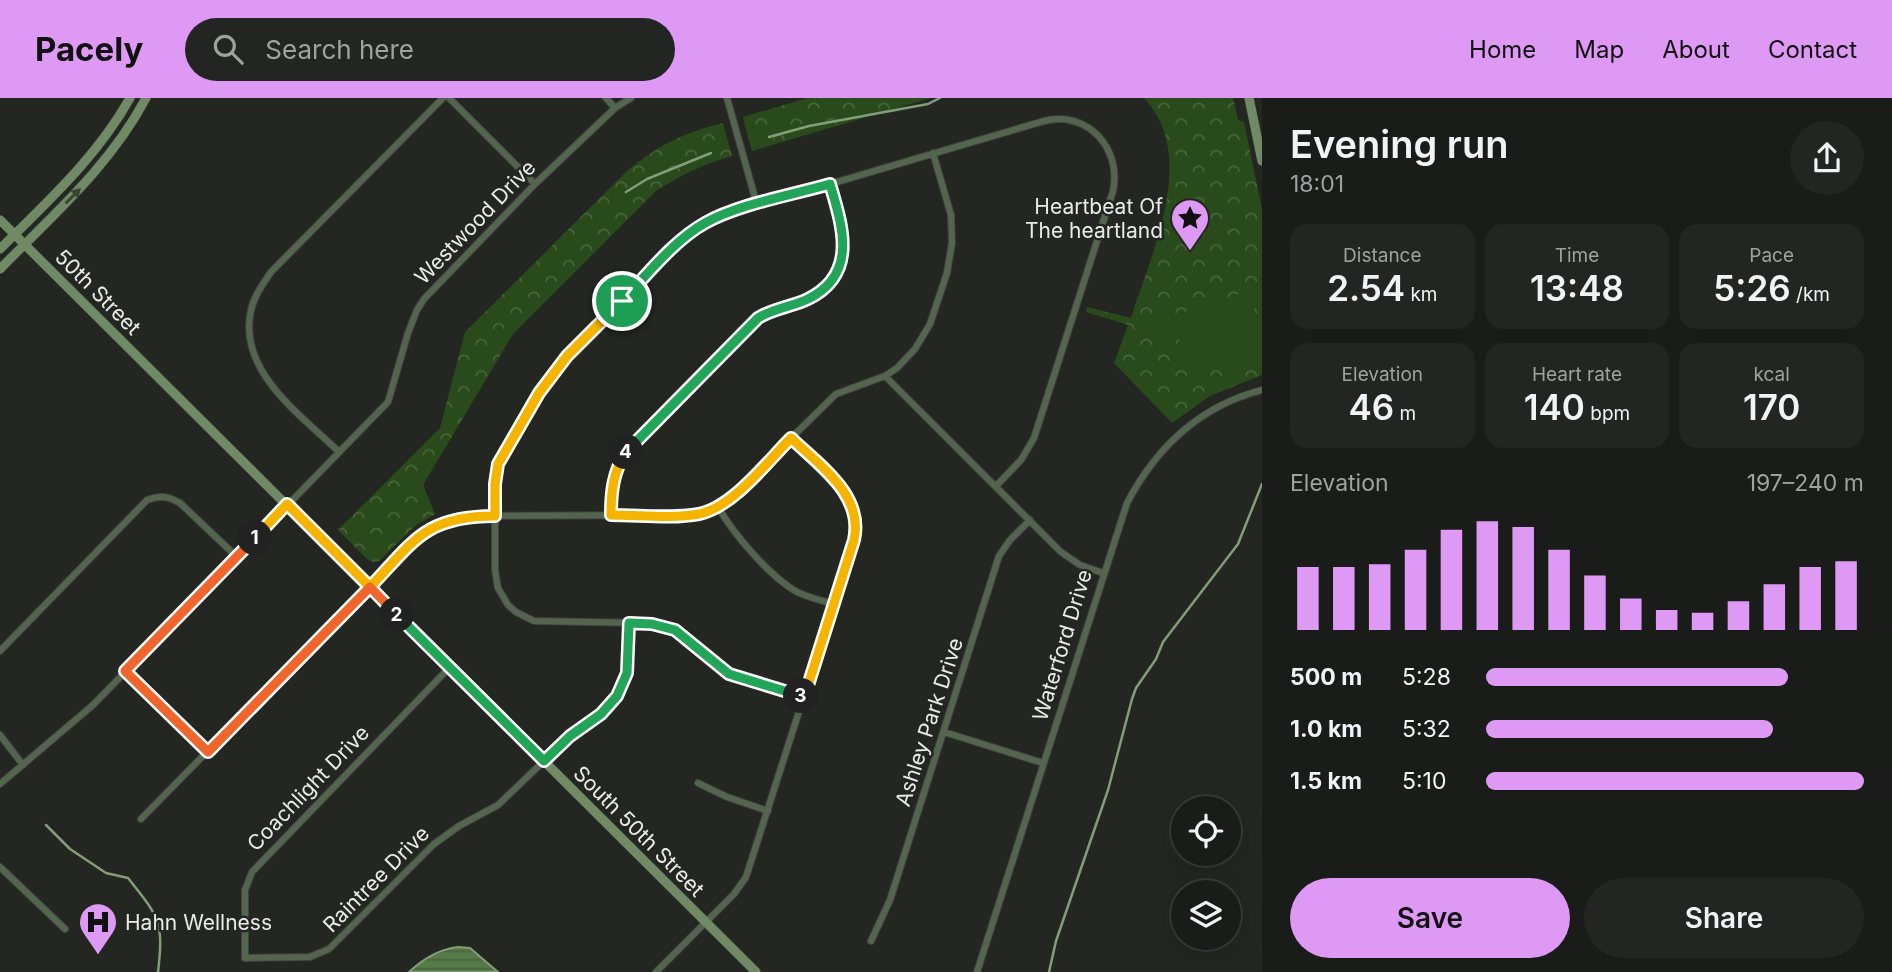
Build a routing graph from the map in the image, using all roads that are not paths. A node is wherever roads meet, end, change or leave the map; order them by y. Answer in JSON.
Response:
{"nodes":[{"id":1,"x":130,"y":98,"type":"edge"},
{"id":2,"x":146,"y":98,"type":"edge"},
{"id":3,"x":443,"y":98,"type":"edge"},
{"id":4,"x":449,"y":98,"type":"edge"},
{"id":5,"x":606,"y":98,"type":"edge"},
{"id":6,"x":631,"y":98,"type":"edge"},
{"id":7,"x":727,"y":98,"type":"edge"},
{"id":8,"x":1249,"y":98,"type":"edge"},
{"id":9,"x":615,"y":108,"type":"junction"},
{"id":10,"x":933,"y":153,"type":"junction"},
{"id":11,"x":1262,"y":161,"type":"edge"},
{"id":12,"x":535,"y":184,"type":"junction"},
{"id":13,"x":830,"y":184,"type":"junction"},
{"id":14,"x":757,"y":205,"type":"junction"},
{"id":15,"x":0,"y":220,"type":"edge"},
{"id":16,"x":15,"y":234,"type":"junction"},
{"id":17,"x":25,"y":244,"type":"junction"},
{"id":18,"x":0,"y":249,"type":"edge"},
{"id":19,"x":0,"y":269,"type":"edge"},
{"id":20,"x":885,"y":376,"type":"junction"},
{"id":21,"x":170,"y":389,"type":"joint"},
{"id":22,"x":1262,"y":390,"type":"edge"},
{"id":23,"x":791,"y":438,"type":"junction"},
{"id":24,"x":339,"y":452,"type":"junction"},
{"id":25,"x":996,"y":486,"type":"junction"},
{"id":26,"x":287,"y":504,"type":"junction"},
{"id":27,"x":719,"y":507,"type":"junction"},
{"id":28,"x":611,"y":515,"type":"junction"},
{"id":29,"x":495,"y":516,"type":"junction"},
{"id":30,"x":1030,"y":520,"type":"junction"},
{"id":31,"x":236,"y":556,"type":"junction"},
{"id":32,"x":1104,"y":573,"type":"junction"},
{"id":33,"x":370,"y":587,"type":"junction"},
{"id":34,"x":834,"y":604,"type":"junction"},
{"id":35,"x":629,"y":623,"type":"junction"},
{"id":36,"x":0,"y":651,"type":"edge"},
{"id":37,"x":450,"y":667,"type":"junction"},
{"id":38,"x":125,"y":671,"type":"junction"},
{"id":39,"x":804,"y":698,"type":"junction"},
{"id":40,"x":944,"y":732,"type":"junction"},
{"id":41,"x":0,"y":735,"type":"edge"},
{"id":42,"x":208,"y":752,"type":"junction"},
{"id":43,"x":544,"y":761,"type":"junction"},
{"id":44,"x":1043,"y":763,"type":"junction"},
{"id":45,"x":23,"y":765,"type":"junction"},
{"id":46,"x":698,"y":783,"type":"dead end"},
{"id":47,"x":0,"y":784,"type":"edge"},
{"id":48,"x":768,"y":811,"type":"junction"},
{"id":49,"x":141,"y":819,"type":"dead end"},
{"id":50,"x":0,"y":867,"type":"edge"},
{"id":51,"x":706,"y":922,"type":"junction"},
{"id":52,"x":65,"y":929,"type":"dead end"},
{"id":53,"x":871,"y":942,"type":"dead end"},
{"id":54,"x":245,"y":958,"type":"joint"},
{"id":55,"x":656,"y":972,"type":"edge"},
{"id":56,"x":756,"y":972,"type":"edge"},
{"id":57,"x":977,"y":972,"type":"edge"}],
"edges":[{"from":1,"to":16,"type":"main road"},
{"from":17,"to":2,"type":"main road","one_way":true},
{"from":3,"to":24,"type":"street"},
{"from":4,"to":12,"type":"street"},
{"from":5,"to":9,"type":"street"},
{"from":6,"to":9,"type":"street","name":"Westwood Drive"},
{"from":7,"to":14,"type":"street"},
{"from":8,"to":11,"type":"main road"},
{"from":9,"to":12,"type":"street","name":"Westwood Drive"},
{"from":10,"to":13,"type":"street"},
{"from":10,"to":20,"type":"street"},
{"from":10,"to":25,"type":"street"},
{"from":12,"to":24,"type":"street","name":"Westwood Drive"},
{"from":13,"to":14,"type":"street"},
{"from":13,"to":28,"type":"street"},
{"from":14,"to":29,"type":"street"},
{"from":15,"to":16,"type":"main road","name":"50th Street"},
{"from":16,"to":17,"type":"main road","name":"50th Street"},
{"from":16,"to":18,"type":"main road"},
{"from":17,"to":19,"type":"main road"},
{"from":17,"to":21,"type":"main road","name":"50th Street"},
{"from":20,"to":23,"type":"street"},
{"from":20,"to":25,"type":"street"},
{"from":21,"to":26,"type":"main road","name":"South 50th Street"},
{"from":22,"to":32,"type":"street","name":"Waterford Drive"},
{"from":23,"to":27,"type":"street"},
{"from":23,"to":34,"type":"street"},
{"from":24,"to":26,"type":"street","name":"Westwood Drive"},
{"from":25,"to":30,"type":"street"},
{"from":26,"to":31,"type":"street","name":"Westwood Drive"},
{"from":26,"to":33,"type":"main road","name":"South 50th Street"},
{"from":27,"to":28,"type":"street"},
{"from":27,"to":34,"type":"street"},
{"from":28,"to":29,"type":"street"},
{"from":29,"to":33,"type":"street"},
{"from":29,"to":35,"type":"street"},
{"from":30,"to":32,"type":"street"},
{"from":30,"to":40,"type":"street","name":"Ashley Park Drive"},
{"from":31,"to":36,"type":"street"},
{"from":31,"to":38,"type":"street","name":"Westwood Drive"},
{"from":32,"to":44,"type":"street","name":"Waterford Drive"},
{"from":33,"to":37,"type":"main road","name":"South 50th Street"},
{"from":33,"to":42,"type":"street"},
{"from":34,"to":39,"type":"street"},
{"from":35,"to":39,"type":"street"},
{"from":35,"to":43,"type":"street","name":"Raintree Drive"},
{"from":37,"to":43,"type":"main road","name":"South 50th Street"},
{"from":37,"to":54,"type":"street","name":"Coachlight Drive"},
{"from":38,"to":42,"type":"street"},
{"from":38,"to":45,"type":"street","name":"Westwood Drive"},
{"from":39,"to":48,"type":"street"},
{"from":40,"to":44,"type":"street"},
{"from":40,"to":53,"type":"street","name":"Ashley Park Drive"},
{"from":41,"to":45,"type":"street"},
{"from":42,"to":49,"type":"street"},
{"from":43,"to":51,"type":"main road","name":"South 50th Street"},
{"from":43,"to":54,"type":"street","name":"Raintree Drive"},
{"from":44,"to":57,"type":"street","name":"Waterford Drive"},
{"from":45,"to":47,"type":"street","name":"Westwood Drive"},
{"from":46,"to":48,"type":"street"},
{"from":48,"to":51,"type":"street"},
{"from":50,"to":52,"type":"street"},
{"from":51,"to":55,"type":"street"},
{"from":51,"to":56,"type":"main road","name":"South 50th Street"}]}
